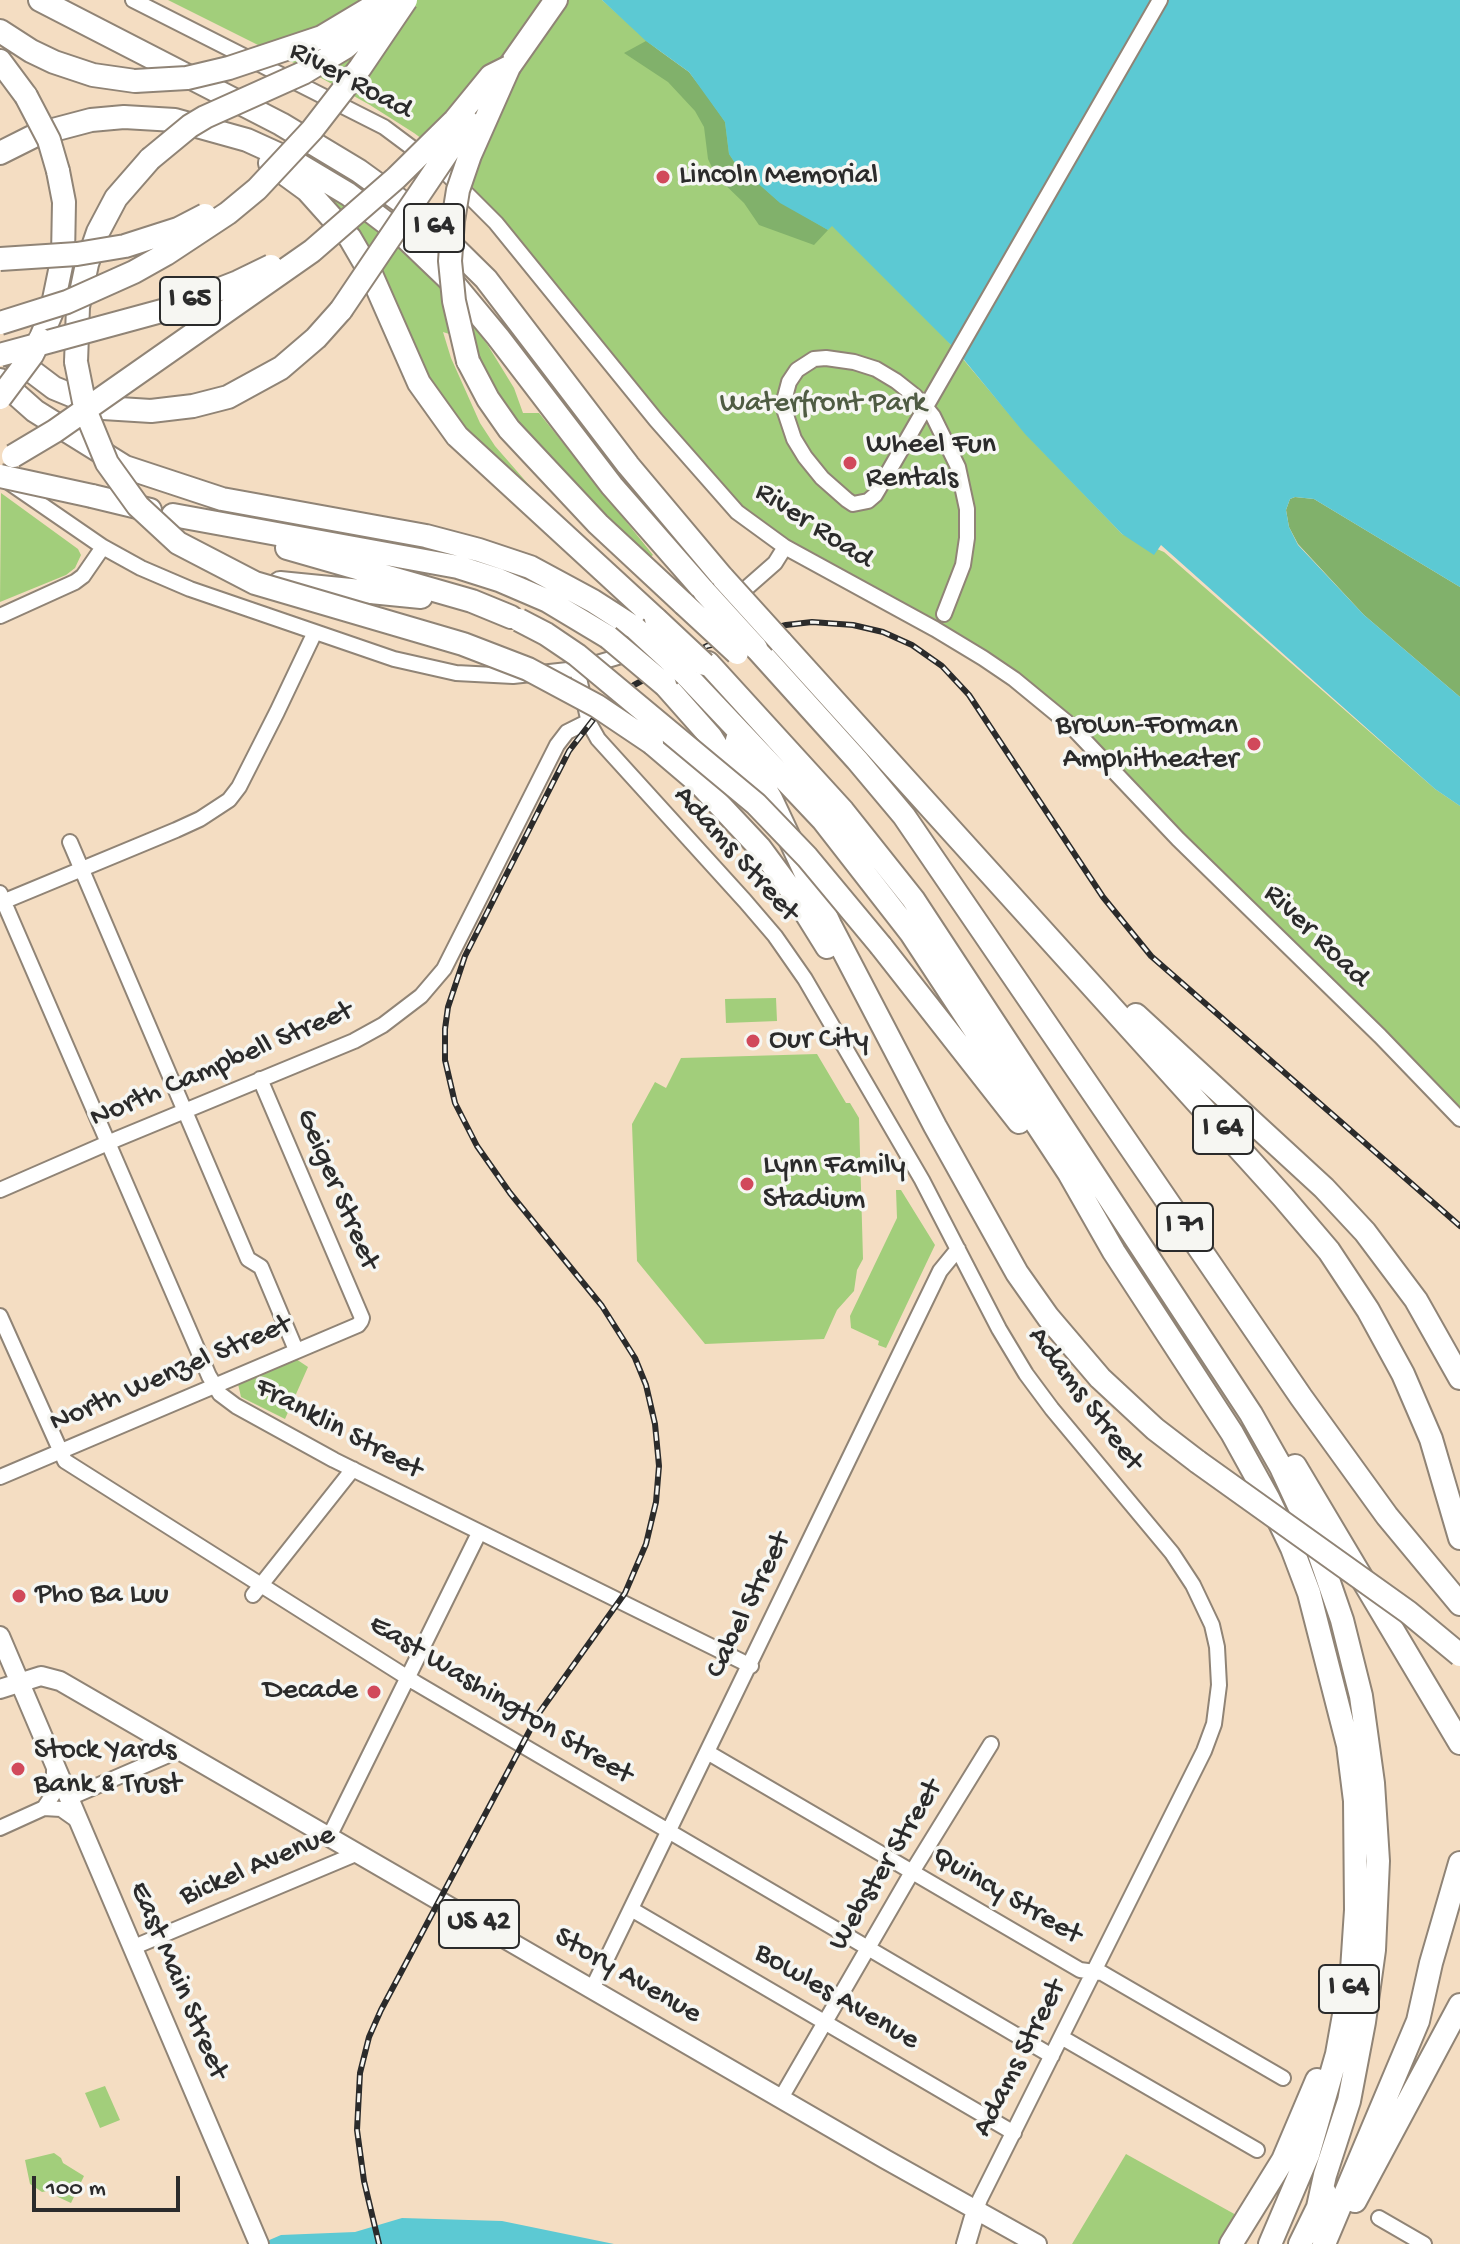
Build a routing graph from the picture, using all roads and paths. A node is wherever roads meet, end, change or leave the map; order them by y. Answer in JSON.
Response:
{"nodes":[{"id":1,"x":40,"y":0,"type":"edge"},
{"id":2,"x":133,"y":0,"type":"edge"},
{"id":3,"x":386,"y":0,"type":"edge"},
{"id":4,"x":406,"y":0,"type":"edge"},
{"id":5,"x":556,"y":0,"type":"edge"},
{"id":6,"x":1160,"y":0,"type":"edge"},
{"id":7,"x":0,"y":31,"type":"edge"},
{"id":8,"x":0,"y":61,"type":"edge"},
{"id":9,"x":509,"y":67,"type":"junction"},
{"id":10,"x":0,"y":156,"type":"edge"},
{"id":11,"x":282,"y":162,"type":"junction"},
{"id":12,"x":364,"y":208,"type":"junction"},
{"id":13,"x":0,"y":259,"type":"edge"},
{"id":14,"x":0,"y":323,"type":"edge"},
{"id":15,"x":0,"y":345,"type":"edge"},
{"id":16,"x":0,"y":355,"type":"edge"},
{"id":17,"x":0,"y":380,"type":"edge"},
{"id":18,"x":0,"y":398,"type":"edge"},
{"id":19,"x":0,"y":461,"type":"edge"},
{"id":20,"x":0,"y":475,"type":"edge"},
{"id":21,"x":173,"y":515,"type":"junction"},
{"id":22,"x":103,"y":547,"type":"junction"},
{"id":23,"x":785,"y":547,"type":"junction"},
{"id":24,"x":225,"y":569,"type":"junction"},
{"id":25,"x":669,"y":613,"type":"junction"},
{"id":26,"x":944,"y":614,"type":"dead end"},
{"id":27,"x":0,"y":616,"type":"edge"},
{"id":28,"x":515,"y":618,"type":"junction"},
{"id":29,"x":315,"y":632,"type":"junction"},
{"id":30,"x":746,"y":650,"type":"junction"},
{"id":31,"x":577,"y":669,"type":"junction"},
{"id":32,"x":705,"y":670,"type":"junction"},
{"id":33,"x":722,"y":711,"type":"junction"},
{"id":34,"x":589,"y":721,"type":"junction"},
{"id":35,"x":903,"y":775,"type":"junction"},
{"id":36,"x":70,"y":842,"type":"dead end"},
{"id":37,"x":80,"y":869,"type":"junction"},
{"id":38,"x":1,"y":899,"type":"edge"},
{"id":39,"x":846,"y":980,"type":"junction"},
{"id":40,"x":260,"y":1079,"type":"junction"},
{"id":41,"x":184,"y":1111,"type":"junction"},
{"id":42,"x":1460,"y":1119,"type":"edge"},
{"id":43,"x":935,"y":1126,"type":"junction"},
{"id":44,"x":108,"y":1142,"type":"junction"},
{"id":45,"x":0,"y":1190,"type":"edge"},
{"id":46,"x":958,"y":1249,"type":"junction"},
{"id":47,"x":1114,"y":1252,"type":"junction"},
{"id":48,"x":1164,"y":1278,"type":"junction"},
{"id":49,"x":0,"y":1316,"type":"edge"},
{"id":50,"x":361,"y":1321,"type":"joint"},
{"id":51,"x":296,"y":1350,"type":"junction"},
{"id":52,"x":1460,"y":1378,"type":"edge"},
{"id":53,"x":214,"y":1385,"type":"junction"},
{"id":54,"x":59,"y":1451,"type":"junction"},
{"id":55,"x":353,"y":1469,"type":"junction"},
{"id":56,"x":0,"y":1477,"type":"edge"},
{"id":57,"x":479,"y":1533,"type":"junction"},
{"id":58,"x":1460,"y":1538,"type":"edge"},
{"id":59,"x":256,"y":1590,"type":"junction"},
{"id":60,"x":1460,"y":1604,"type":"edge"},
{"id":61,"x":0,"y":1636,"type":"edge"},
{"id":62,"x":1460,"y":1655,"type":"edge"},
{"id":63,"x":751,"y":1666,"type":"junction"},
{"id":64,"x":407,"y":1678,"type":"junction"},
{"id":65,"x":20,"y":1681,"type":"junction"},
{"id":66,"x":0,"y":1689,"type":"edge"},
{"id":67,"x":1341,"y":1723,"type":"junction"},
{"id":68,"x":1460,"y":1743,"type":"edge"},
{"id":69,"x":991,"y":1744,"type":"dead end"},
{"id":70,"x":180,"y":1750,"type":"junction"},
{"id":71,"x":707,"y":1752,"type":"junction"},
{"id":72,"x":54,"y":1763,"type":"junction"},
{"id":73,"x":69,"y":1798,"type":"junction"},
{"id":74,"x":44,"y":1808,"type":"junction"},
{"id":75,"x":78,"y":1821,"type":"junction"},
{"id":76,"x":0,"y":1828,"type":"edge"},
{"id":77,"x":668,"y":1831,"type":"junction"},
{"id":78,"x":329,"y":1837,"type":"junction"},
{"id":79,"x":358,"y":1853,"type":"junction"},
{"id":80,"x":1460,"y":1863,"type":"edge"},
{"id":81,"x":912,"y":1872,"type":"junction"},
{"id":82,"x":631,"y":1909,"type":"junction"},
{"id":83,"x":134,"y":1947,"type":"junction"},
{"id":84,"x":868,"y":1948,"type":"junction"},
{"id":85,"x":1431,"y":1963,"type":"junction"},
{"id":86,"x":1094,"y":1972,"type":"junction"},
{"id":87,"x":592,"y":1989,"type":"junction"},
{"id":88,"x":1460,"y":2005,"type":"edge"},
{"id":89,"x":825,"y":2022,"type":"junction"},
{"id":90,"x":1061,"y":2037,"type":"junction"},
{"id":91,"x":1052,"y":2056,"type":"junction"},
{"id":92,"x":1283,"y":2078,"type":"dead end"},
{"id":93,"x":781,"y":2098,"type":"junction"},
{"id":94,"x":1014,"y":2133,"type":"junction"},
{"id":95,"x":1257,"y":2150,"type":"dead end"},
{"id":96,"x":1318,"y":2207,"type":"junction"},
{"id":97,"x":976,"y":2210,"type":"junction"},
{"id":98,"x":1379,"y":2218,"type":"dead end"},
{"id":99,"x":258,"y":2243,"type":"edge"},
{"id":100,"x":966,"y":2244,"type":"edge"},
{"id":101,"x":1037,"y":2244,"type":"edge"},
{"id":102,"x":1231,"y":2244,"type":"edge"},
{"id":103,"x":1270,"y":2244,"type":"edge"},
{"id":104,"x":1300,"y":2244,"type":"edge"},
{"id":105,"x":1324,"y":2244,"type":"edge"},
{"id":106,"x":1332,"y":2244,"type":"edge"},
{"id":107,"x":1424,"y":2244,"type":"edge"}],
"edges":[{"from":1,"to":35,"type":"highway","number":"I 64","bridge":true},
{"from":2,"to":23,"type":"street","name":"River Road"},
{"from":3,"to":7,"type":"highway","bridge":true},
{"from":3,"to":24,"type":"highway","bridge":true},
{"from":4,"to":11,"type":"highway","number":"I 65","bridge":true},
{"from":5,"to":9,"type":"highway","number":"I 65"},
{"from":6,"to":26,"type":"street"},
{"from":8,"to":18,"type":"highway","bridge":true},
{"from":9,"to":12,"type":"highway","number":"I 65","bridge":true},
{"from":9,"to":15,"type":"highway","bridge":true},
{"from":9,"to":25,"type":"highway","bridge":true},
{"from":10,"to":25,"type":"highway"},
{"from":10,"to":30,"type":"highway","bridge":true},
{"from":11,"to":13,"type":"highway","bridge":true},
{"from":11,"to":14,"type":"highway","number":"I 65","bridge":true},
{"from":12,"to":16,"type":"highway","number":"I 65","bridge":true},
{"from":12,"to":19,"type":"highway","bridge":true},
{"from":17,"to":32,"type":"highway","number":"I 64","bridge":true},
{"from":20,"to":21,"type":"highway","bridge":true},
{"from":20,"to":22,"type":"street"},
{"from":21,"to":28,"type":"highway"},
{"from":21,"to":39,"type":"highway","bridge":true},
{"from":22,"to":27,"type":"street"},
{"from":22,"to":29,"type":"street"},
{"from":23,"to":31,"type":"street"},
{"from":23,"to":42,"type":"street","name":"River Road"},
{"from":24,"to":28,"type":"highway","bridge":true},
{"from":24,"to":39,"type":"highway","bridge":true},
{"from":25,"to":30,"type":"highway","bridge":true},
{"from":25,"to":32,"type":"highway","bridge":true},
{"from":28,"to":47,"type":"highway","bridge":true},
{"from":29,"to":31,"type":"street"},
{"from":29,"to":37,"type":"street"},
{"from":30,"to":60,"type":"highway","number":"I 71"},
{"from":31,"to":34,"type":"street","name":"Adams Street"},
{"from":32,"to":33,"type":"highway","number":"I 64"},
{"from":32,"to":48,"type":"highway"},
{"from":33,"to":43,"type":"highway"},
{"from":33,"to":47,"type":"highway","number":"I 64"},
{"from":34,"to":40,"type":"street","name":"North Campbell Street"},
{"from":34,"to":46,"type":"street","name":"Adams Street"},
{"from":35,"to":52,"type":"highway"},
{"from":35,"to":58,"type":"highway","number":"I 64"},
{"from":36,"to":37,"type":"street"},
{"from":37,"to":38,"type":"street"},
{"from":37,"to":41,"type":"street"},
{"from":38,"to":44,"type":"street","name":"Franklin Street"},
{"from":39,"to":43,"type":"highway"},
{"from":40,"to":41,"type":"street","name":"North Campbell Street"},
{"from":40,"to":50,"type":"street","name":"Geiger Street"},
{"from":41,"to":44,"type":"street","name":"North Campbell Street"},
{"from":41,"to":51,"type":"street"},
{"from":43,"to":62,"type":"highway","bridge":true},
{"from":44,"to":45,"type":"street","name":"North Campbell Street"},
{"from":44,"to":53,"type":"street","name":"Franklin Street"},
{"from":46,"to":63,"type":"street","name":"Cabel Street"},
{"from":46,"to":86,"type":"street","name":"Adams Street"},
{"from":47,"to":67,"type":"highway","number":"I 64"},
{"from":48,"to":68,"type":"highway"},
{"from":48,"to":96,"type":"highway"},
{"from":49,"to":54,"type":"street","name":"East Washington Street"},
{"from":50,"to":51,"type":"street","name":"North Wenzel Street"},
{"from":51,"to":53,"type":"street","name":"North Wenzel Street"},
{"from":53,"to":54,"type":"street","name":"North Wenzel Street"},
{"from":53,"to":55,"type":"street","name":"Franklin Street"},
{"from":54,"to":56,"type":"street","name":"North Wenzel Street"},
{"from":54,"to":59,"type":"street","name":"East Washington Street"},
{"from":55,"to":57,"type":"street","name":"Franklin Street"},
{"from":55,"to":59,"type":"street"},
{"from":57,"to":63,"type":"street","name":"Franklin Street"},
{"from":57,"to":64,"type":"street"},
{"from":59,"to":64,"type":"street","name":"East Washington Street"},
{"from":61,"to":65,"type":"main road"},
{"from":63,"to":71,"type":"street","name":"Cabel Street"},
{"from":64,"to":77,"type":"street","name":"East Washington Street"},
{"from":64,"to":78,"type":"street"},
{"from":65,"to":66,"type":"main road"},
{"from":65,"to":70,"type":"main road","name":"Story Avenue","number":"US 42"},
{"from":65,"to":72,"type":"main road","name":"East Main Street"},
{"from":67,"to":102,"type":"highway"},
{"from":67,"to":103,"type":"highway","number":"I 64"},
{"from":69,"to":81,"type":"street","name":"Webster Street"},
{"from":70,"to":73,"type":"street"},
{"from":70,"to":78,"type":"main road","name":"Story Avenue","number":"US 42"},
{"from":71,"to":77,"type":"street","name":"Cabel Street"},
{"from":71,"to":81,"type":"street","name":"Quincy Street"},
{"from":72,"to":73,"type":"main road","name":"East Main Street"},
{"from":72,"to":74,"type":"street"},
{"from":73,"to":75,"type":"main road","name":"East Main Street"},
{"from":74,"to":75,"type":"street"},
{"from":74,"to":76,"type":"street"},
{"from":75,"to":83,"type":"main road","name":"East Main Street"},
{"from":77,"to":82,"type":"street","name":"Cabel Street"},
{"from":77,"to":84,"type":"street","name":"East Washington Street"},
{"from":78,"to":79,"type":"main road","name":"Story Avenue","number":"US 42"},
{"from":79,"to":83,"type":"street","name":"Bickel Avenue"},
{"from":79,"to":87,"type":"main road","name":"Story Avenue","number":"US 42"},
{"from":80,"to":85,"type":"highway","number":"I 64"},
{"from":81,"to":84,"type":"street","name":"Webster Street"},
{"from":81,"to":86,"type":"street","name":"Quincy Street"},
{"from":82,"to":87,"type":"street","name":"Cabel Street"},
{"from":82,"to":89,"type":"street","name":"Bowles Avenue"},
{"from":83,"to":99,"type":"main road","name":"East Main Street"},
{"from":84,"to":89,"type":"street","name":"Webster Street"},
{"from":84,"to":91,"type":"street","name":"East Washington Street"},
{"from":85,"to":96,"type":"highway","number":"I 64"},
{"from":85,"to":105,"type":"highway"},
{"from":86,"to":90,"type":"street","name":"Adams Street"},
{"from":86,"to":92,"type":"street","name":"Quincy Street"},
{"from":87,"to":93,"type":"main road","name":"Story Avenue","number":"US 42"},
{"from":88,"to":106,"type":"highway"},
{"from":89,"to":93,"type":"street","name":"Webster Street"},
{"from":89,"to":94,"type":"street","name":"Bowles Avenue"},
{"from":90,"to":91,"type":"street","name":"Adams Street"},
{"from":90,"to":95,"type":"street"},
{"from":91,"to":94,"type":"street","name":"Adams Street"},
{"from":93,"to":97,"type":"main road","name":"Story Avenue","number":"US 42"},
{"from":94,"to":97,"type":"street","name":"Adams Street"},
{"from":96,"to":104,"type":"highway","number":"I 64"},
{"from":97,"to":100,"type":"main road"},
{"from":97,"to":101,"type":"main road","name":"Story Avenue","number":"US 42"},
{"from":98,"to":107,"type":"street"}]}
